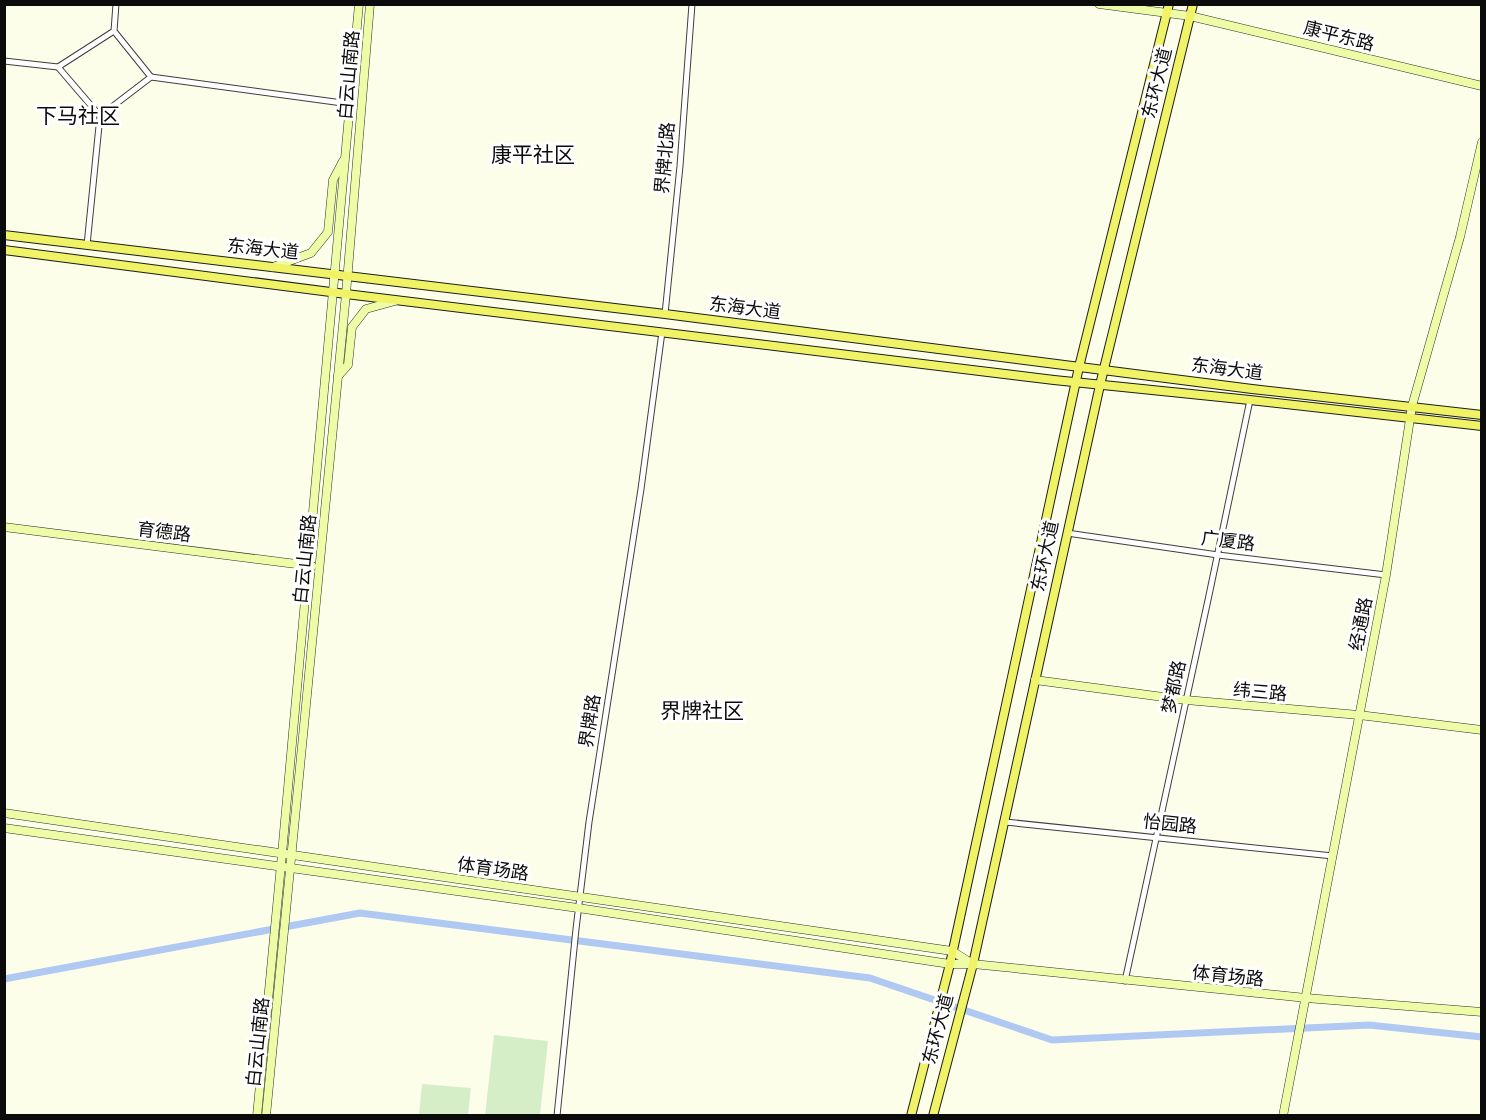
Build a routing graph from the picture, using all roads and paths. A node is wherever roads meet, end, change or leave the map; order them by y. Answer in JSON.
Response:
{"nodes":[{"id":1,"x":116,"y":4,"type":"edge"},
{"id":2,"x":358,"y":4,"type":"edge"},
{"id":3,"x":370,"y":4,"type":"edge"},
{"id":4,"x":692,"y":4,"type":"edge"},
{"id":5,"x":1099,"y":4,"type":"edge"},
{"id":6,"x":1193,"y":4,"type":"edge"},
{"id":7,"x":1168,"y":9,"type":"edge"},
{"id":8,"x":1190,"y":16,"type":"junction"},
{"id":9,"x":114,"y":31,"type":"junction"},
{"id":10,"x":4,"y":61,"type":"edge"},
{"id":11,"x":58,"y":67,"type":"junction"},
{"id":12,"x":151,"y":77,"type":"junction"},
{"id":13,"x":1482,"y":86,"type":"edge"},
{"id":14,"x":350,"y":104,"type":"junction"},
{"id":15,"x":100,"y":116,"type":"junction"},
{"id":16,"x":1482,"y":142,"type":"edge"},
{"id":17,"x":345,"y":157,"type":"junction"},
{"id":18,"x":4,"y":235,"type":"edge"},
{"id":19,"x":87,"y":245,"type":"junction"},
{"id":20,"x":4,"y":250,"type":"edge"},
{"id":21,"x":273,"y":267,"type":"junction"},
{"id":22,"x":335,"y":274,"type":"junction"},
{"id":23,"x":347,"y":275,"type":"junction"},
{"id":24,"x":333,"y":292,"type":"junction"},
{"id":25,"x":346,"y":294,"type":"junction"},
{"id":26,"x":400,"y":300,"type":"junction"},
{"id":27,"x":665,"y":314,"type":"junction"},
{"id":28,"x":662,"y":332,"type":"junction"},
{"id":29,"x":1078,"y":367,"type":"junction"},
{"id":30,"x":1104,"y":370,"type":"junction"},
{"id":31,"x":338,"y":376,"type":"junction"},
{"id":32,"x":1075,"y":382,"type":"junction"},
{"id":33,"x":1100,"y":385,"type":"junction"},
{"id":34,"x":1250,"y":400,"type":"junction"},
{"id":35,"x":1412,"y":406,"type":"junction"},
{"id":36,"x":1482,"y":415,"type":"edge"},
{"id":37,"x":1410,"y":417,"type":"junction"},
{"id":38,"x":1482,"y":426,"type":"edge"},
{"id":39,"x":4,"y":527,"type":"edge"},
{"id":40,"x":1067,"y":533,"type":"junction"},
{"id":41,"x":1218,"y":555,"type":"junction"},
{"id":42,"x":308,"y":566,"type":"junction"},
{"id":43,"x":320,"y":567,"type":"junction"},
{"id":44,"x":1386,"y":575,"type":"junction"},
{"id":45,"x":1035,"y":680,"type":"junction"},
{"id":46,"x":1186,"y":700,"type":"junction"},
{"id":47,"x":1359,"y":715,"type":"junction"},
{"id":48,"x":1482,"y":730,"type":"edge"},
{"id":49,"x":4,"y":813,"type":"edge"},
{"id":50,"x":1005,"y":822,"type":"junction"},
{"id":51,"x":4,"y":828,"type":"edge"},
{"id":52,"x":1156,"y":838,"type":"junction"},
{"id":53,"x":282,"y":854,"type":"junction"},
{"id":54,"x":292,"y":855,"type":"junction"},
{"id":55,"x":1333,"y":856,"type":"junction"},
{"id":56,"x":281,"y":866,"type":"junction"},
{"id":57,"x":290,"y":868,"type":"junction"},
{"id":58,"x":580,"y":896,"type":"junction"},
{"id":59,"x":578,"y":908,"type":"junction"},
{"id":60,"x":952,"y":951,"type":"junction"},
{"id":61,"x":950,"y":964,"type":"junction"},
{"id":62,"x":973,"y":964,"type":"junction"},
{"id":63,"x":1125,"y":981,"type":"junction"},
{"id":64,"x":1306,"y":998,"type":"junction"},
{"id":65,"x":1482,"y":1012,"type":"edge"},
{"id":66,"x":257,"y":1116,"type":"edge"},
{"id":67,"x":266,"y":1116,"type":"edge"},
{"id":68,"x":557,"y":1116,"type":"edge"},
{"id":69,"x":910,"y":1116,"type":"edge"},
{"id":70,"x":933,"y":1116,"type":"edge"},
{"id":71,"x":1284,"y":1116,"type":"edge"}],
"edges":[{"from":1,"to":9,"type":"street"},
{"from":2,"to":14,"type":"main road","name":"白云山南路"},
{"from":3,"to":23,"type":"main road","name":"白云山南路"},
{"from":4,"to":27,"type":"street","name":"界牌北路"},
{"from":5,"to":7,"type":"main road","name":"康平东路"},
{"from":6,"to":8,"type":"main road","name":"东环大道"},
{"from":7,"to":8,"type":"main road","name":"康平东路"},
{"from":7,"to":29,"type":"main road","name":"东环大道"},
{"from":8,"to":13,"type":"main road","name":"康平东路"},
{"from":8,"to":30,"type":"main road","name":"东环大道"},
{"from":9,"to":11,"type":"street"},
{"from":9,"to":12,"type":"street"},
{"from":10,"to":11,"type":"street"},
{"from":11,"to":15,"type":"street"},
{"from":12,"to":14,"type":"street"},
{"from":12,"to":15,"type":"street"},
{"from":14,"to":17,"type":"main road","name":"白云山南路"},
{"from":15,"to":19,"type":"street"},
{"from":16,"to":35,"type":"main road","name":"经通路"},
{"from":17,"to":21,"type":"main road"},
{"from":17,"to":22,"type":"main road","name":"白云山南路"},
{"from":18,"to":19,"type":"main road","name":"东海大道"},
{"from":19,"to":21,"type":"main road","name":"东海大道"},
{"from":20,"to":24,"type":"main road","name":"东海大道"},
{"from":21,"to":22,"type":"main road","name":"东海大道"},
{"from":22,"to":23,"type":"main road","name":"东海大道"},
{"from":22,"to":24,"type":"main road","name":"白云山南路"},
{"from":23,"to":25,"type":"main road","name":"白云山南路"},
{"from":23,"to":27,"type":"main road","name":"东海大道"},
{"from":24,"to":25,"type":"main road","name":"东海大道"},
{"from":24,"to":42,"type":"main road","name":"白云山南路"},
{"from":25,"to":26,"type":"main road","name":"东海大道"},
{"from":25,"to":31,"type":"main road","name":"白云山南路"},
{"from":26,"to":28,"type":"main road","name":"东海大道"},
{"from":26,"to":31,"type":"main road"},
{"from":27,"to":29,"type":"main road","name":"东海大道"},
{"from":28,"to":32,"type":"main road","name":"东海大道"},
{"from":28,"to":58,"type":"street","name":"界牌路"},
{"from":29,"to":30,"type":"main road","name":"东海大道"},
{"from":29,"to":32,"type":"main road","name":"东环大道"},
{"from":30,"to":33,"type":"main road","name":"东环大道"},
{"from":30,"to":35,"type":"main road","name":"东海大道"},
{"from":31,"to":43,"type":"main road","name":"白云山南路"},
{"from":32,"to":33,"type":"main road","name":"东海大道"},
{"from":32,"to":60,"type":"main road","name":"东环大道"},
{"from":33,"to":34,"type":"main road","name":"东海大道"},
{"from":33,"to":40,"type":"main road","name":"东环大道"},
{"from":34,"to":37,"type":"main road","name":"东海大道"},
{"from":34,"to":41,"type":"street","name":"梦都路"},
{"from":35,"to":36,"type":"main road","name":"东海大道"},
{"from":35,"to":37,"type":"main road","name":"经通路"},
{"from":37,"to":38,"type":"main road","name":"东海大道"},
{"from":37,"to":44,"type":"main road","name":"经通路"},
{"from":39,"to":42,"type":"main road","name":"育德路"},
{"from":40,"to":41,"type":"street","name":"广厦路"},
{"from":40,"to":45,"type":"main road","name":"东环大道"},
{"from":41,"to":44,"type":"street","name":"广厦路"},
{"from":41,"to":46,"type":"street","name":"梦都路"},
{"from":42,"to":43,"type":"main road","name":"育德路"},
{"from":42,"to":53,"type":"main road","name":"白云山南路"},
{"from":43,"to":54,"type":"main road","name":"白云山南路"},
{"from":44,"to":47,"type":"main road","name":"经通路"},
{"from":45,"to":46,"type":"main road","name":"纬三路"},
{"from":45,"to":50,"type":"main road","name":"东环大道"},
{"from":46,"to":47,"type":"main road","name":"纬三路"},
{"from":46,"to":52,"type":"street","name":"梦都路"},
{"from":47,"to":48,"type":"main road","name":"纬三路"},
{"from":47,"to":55,"type":"main road","name":"经通路"},
{"from":49,"to":53,"type":"main road","name":"体育场路"},
{"from":50,"to":52,"type":"street","name":"怡园路"},
{"from":50,"to":62,"type":"main road","name":"东环大道"},
{"from":51,"to":56,"type":"main road","name":"体育场路"},
{"from":52,"to":55,"type":"street","name":"怡园路"},
{"from":52,"to":63,"type":"street","name":"梦都路"},
{"from":53,"to":54,"type":"main road","name":"体育场路"},
{"from":53,"to":56,"type":"main road","name":"白云山南路"},
{"from":54,"to":57,"type":"main road","name":"白云山南路"},
{"from":54,"to":58,"type":"main road","name":"体育场路"},
{"from":55,"to":64,"type":"main road","name":"经通路"},
{"from":56,"to":57,"type":"main road","name":"体育场路"},
{"from":56,"to":66,"type":"main road","name":"白云山南路"},
{"from":57,"to":59,"type":"main road","name":"体育场路"},
{"from":57,"to":67,"type":"main road","name":"白云山南路"},
{"from":58,"to":59,"type":"street","name":"界牌路"},
{"from":58,"to":60,"type":"main road","name":"体育场路"},
{"from":59,"to":61,"type":"main road","name":"体育场路"},
{"from":59,"to":68,"type":"street","name":"界牌路"},
{"from":60,"to":61,"type":"main road","name":"东环大道"},
{"from":60,"to":62,"type":"main road","name":"体育场路"},
{"from":61,"to":62,"type":"main road","name":"体育场路"},
{"from":61,"to":69,"type":"main road","name":"东环大道"},
{"from":62,"to":63,"type":"main road","name":"体育场路"},
{"from":62,"to":70,"type":"main road","name":"东环大道"},
{"from":63,"to":64,"type":"main road","name":"体育场路"},
{"from":64,"to":65,"type":"main road","name":"体育场路"},
{"from":64,"to":71,"type":"main road","name":"经通路"}]}
